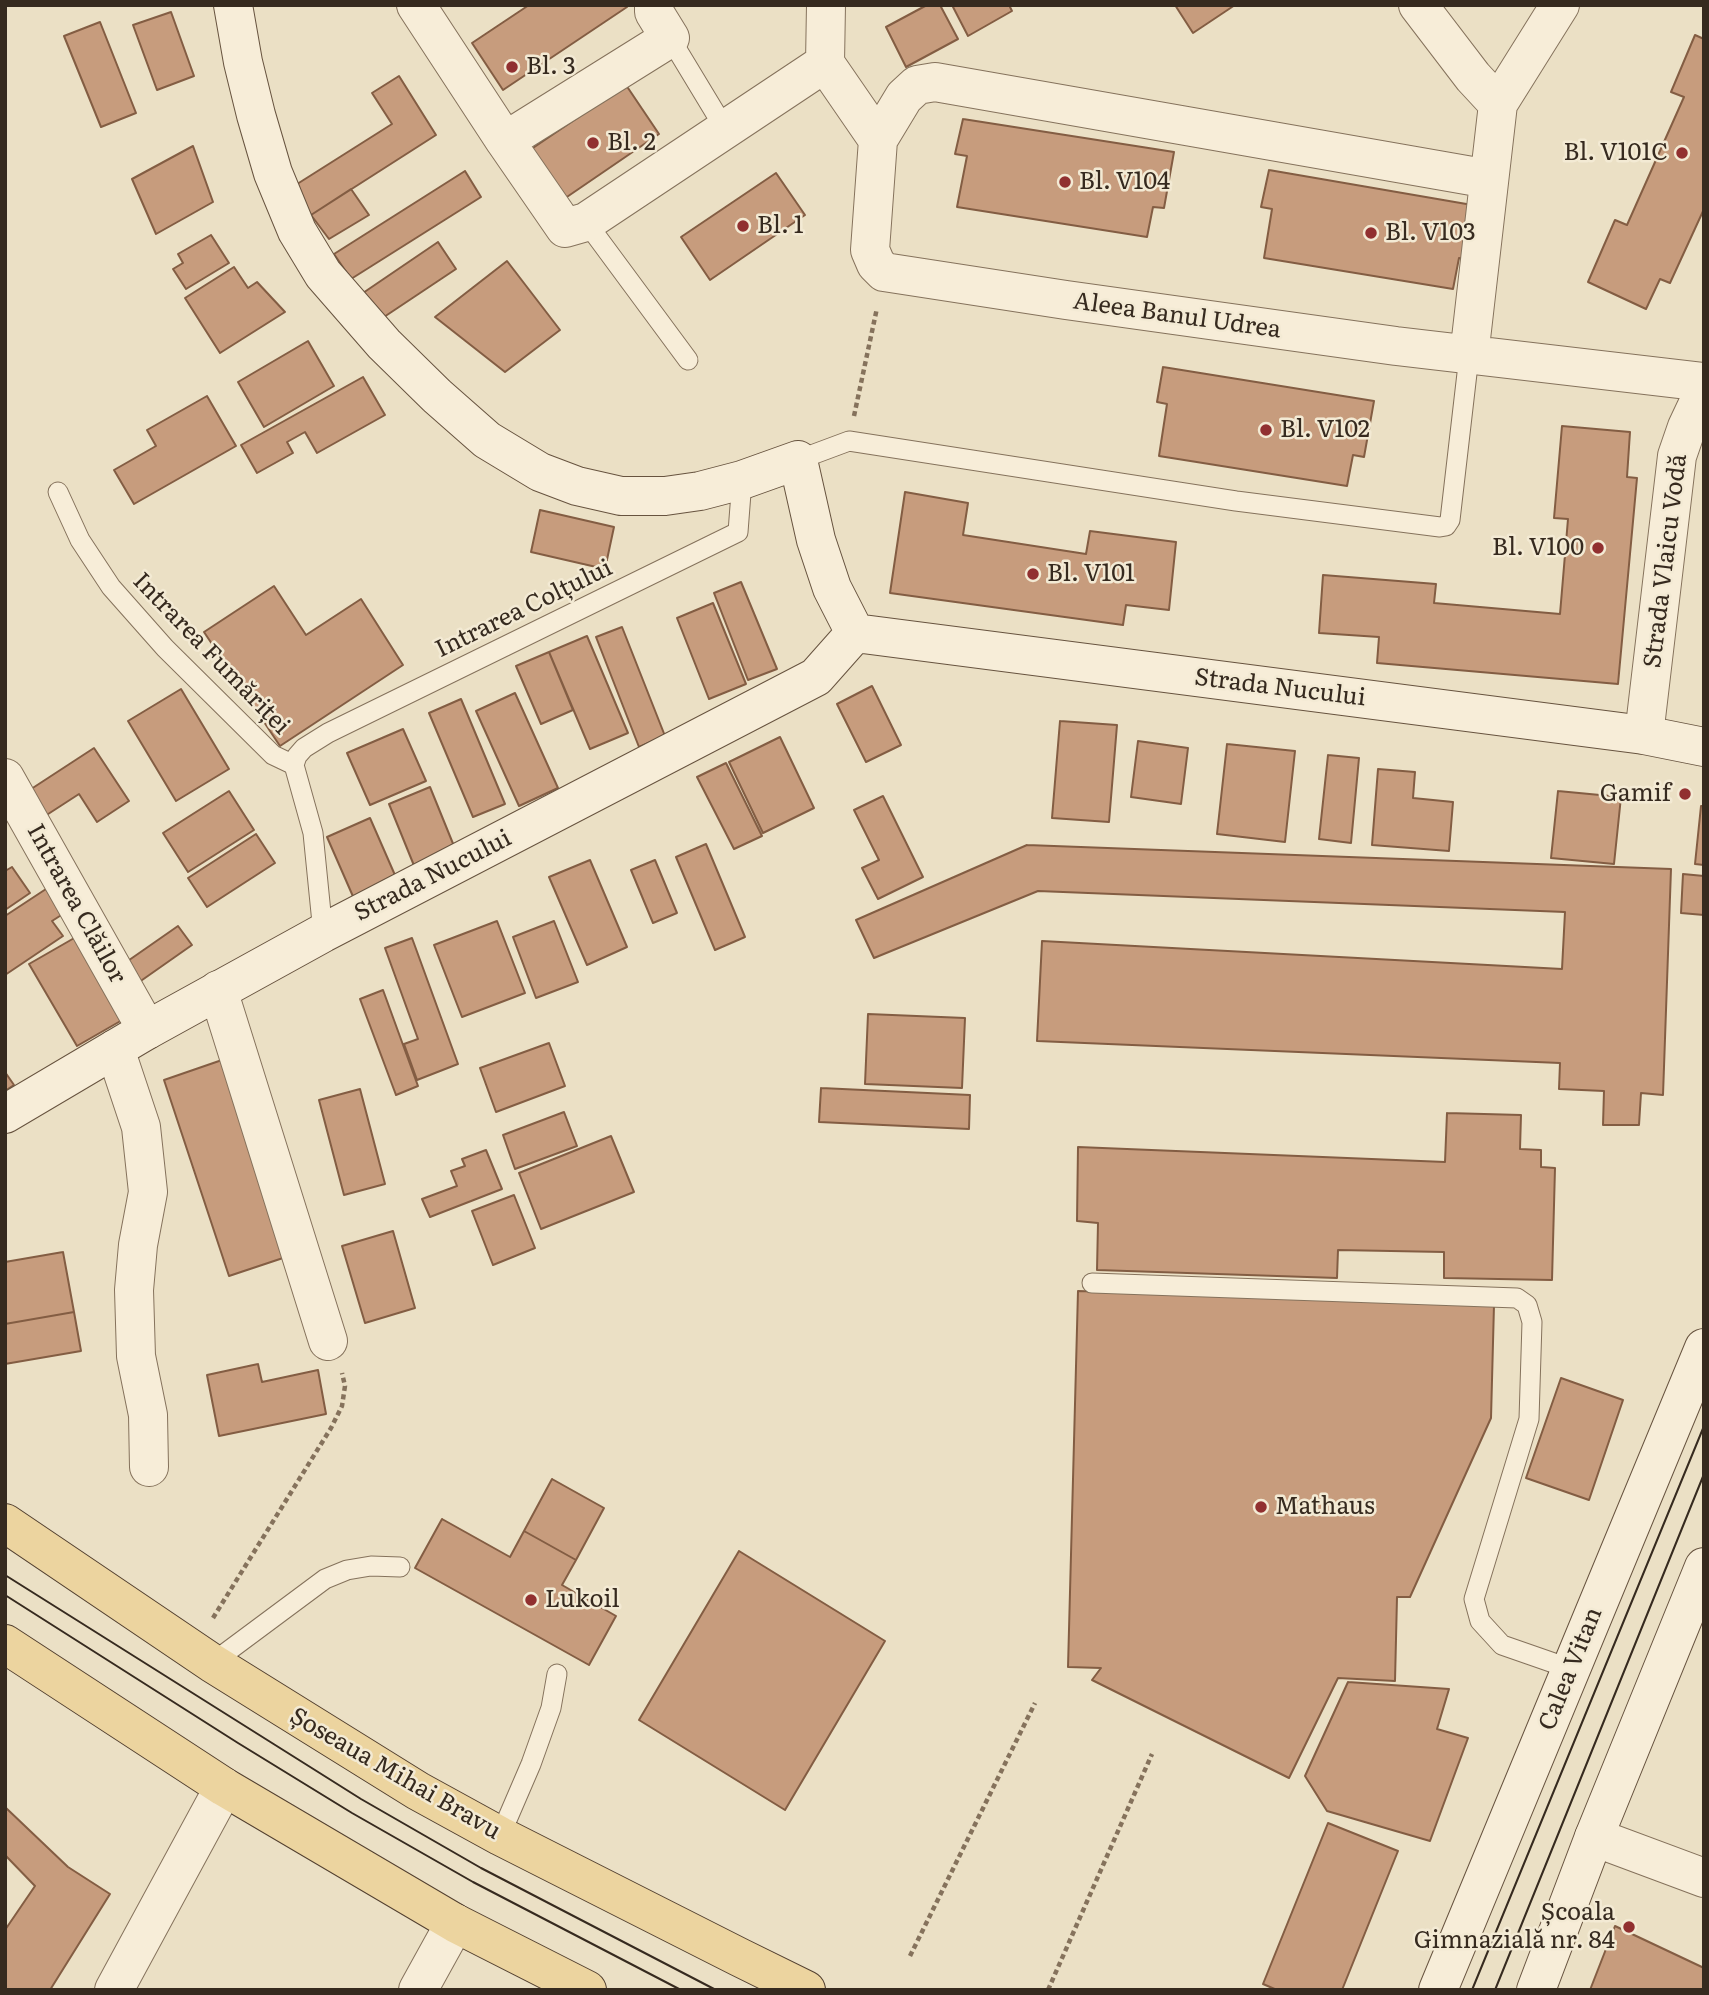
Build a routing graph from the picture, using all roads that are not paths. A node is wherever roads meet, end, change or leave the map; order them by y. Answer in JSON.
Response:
{"nodes":[{"id":1,"x":233,"y":5,"type":"edge"},
{"id":2,"x":416,"y":5,"type":"edge"},
{"id":3,"x":826,"y":5,"type":"edge"},
{"id":4,"x":1418,"y":5,"type":"edge"},
{"id":5,"x":1560,"y":5,"type":"edge"},
{"id":6,"x":662,"y":22,"type":"edge"},
{"id":7,"x":825,"y":63,"type":"junction"},
{"id":8,"x":1498,"y":104,"type":"junction"},
{"id":9,"x":725,"y":129,"type":"junction"},
{"id":10,"x":878,"y":140,"type":"junction"},
{"id":11,"x":505,"y":141,"type":"junction"},
{"id":12,"x":1489,"y":179,"type":"junction"},
{"id":13,"x":586,"y":222,"type":"junction"},
{"id":14,"x":1469,"y":356,"type":"junction"},
{"id":15,"x":688,"y":359,"type":"dead end"},
{"id":16,"x":1704,"y":382,"type":"edge"},
{"id":17,"x":1704,"y":391,"type":"edge"},
{"id":18,"x":798,"y":460,"type":"junction"},
{"id":19,"x":742,"y":480,"type":"junction"},
{"id":20,"x":58,"y":492,"type":"dead end"},
{"id":21,"x":855,"y":633,"type":"junction"},
{"id":22,"x":1644,"y":735,"type":"junction"},
{"id":23,"x":1704,"y":747,"type":"edge"},
{"id":24,"x":294,"y":765,"type":"junction"},
{"id":25,"x":5,"y":778,"type":"edge"},
{"id":26,"x":323,"y":933,"type":"junction"},
{"id":27,"x":218,"y":990,"type":"junction"},
{"id":28,"x":131,"y":1039,"type":"junction"},
{"id":29,"x":5,"y":1114,"type":"edge"},
{"id":30,"x":1092,"y":1283,"type":"dead end"},
{"id":31,"x":328,"y":1341,"type":"road end"},
{"id":32,"x":1704,"y":1348,"type":"edge"},
{"id":33,"x":149,"y":1467,"type":"dead end"},
{"id":34,"x":5,"y":1523,"type":"edge"},
{"id":35,"x":400,"y":1567,"type":"dead end"},
{"id":36,"x":1704,"y":1567,"type":"edge"},
{"id":37,"x":9,"y":1654,"type":"edge"},
{"id":38,"x":202,"y":1657,"type":"junction"},
{"id":39,"x":1571,"y":1669,"type":"junction"},
{"id":40,"x":556,"y":1675,"type":"dead end"},
{"id":41,"x":224,"y":1787,"type":"junction"},
{"id":42,"x":500,"y":1836,"type":"junction"},
{"id":43,"x":1594,"y":1836,"type":"junction"},
{"id":44,"x":1704,"y":1878,"type":"edge"},
{"id":45,"x":455,"y":1923,"type":"junction"},
{"id":46,"x":114,"y":1990,"type":"edge"},
{"id":47,"x":418,"y":1990,"type":"edge"},
{"id":48,"x":587,"y":1990,"type":"edge"},
{"id":49,"x":806,"y":1990,"type":"edge"},
{"id":50,"x":1438,"y":1990,"type":"edge"},
{"id":51,"x":1536,"y":1990,"type":"edge"}],
"edges":[{"from":1,"to":19,"type":"street"},
{"from":2,"to":11,"type":"street"},
{"from":3,"to":7,"type":"street"},
{"from":4,"to":8,"type":"street"},
{"from":5,"to":8,"type":"street"},
{"from":6,"to":9,"type":"lane"},
{"from":6,"to":11,"type":"street"},
{"from":7,"to":9,"type":"street"},
{"from":7,"to":10,"type":"street"},
{"from":8,"to":12,"type":"street"},
{"from":9,"to":13,"type":"street"},
{"from":10,"to":12,"type":"street"},
{"from":10,"to":14,"type":"street","name":"Aleea Banul Udrea"},
{"from":11,"to":13,"type":"street"},
{"from":12,"to":14,"type":"street"},
{"from":13,"to":15,"type":"lane"},
{"from":14,"to":16,"type":"street","name":"Aleea Banul Udrea"},
{"from":14,"to":18,"type":"lane"},
{"from":17,"to":22,"type":"street","name":"Strada Vlaicu Vodă"},
{"from":18,"to":19,"type":"street"},
{"from":18,"to":21,"type":"street"},
{"from":19,"to":24,"type":"lane","name":"Intrarea Colțului"},
{"from":20,"to":24,"type":"lane","name":"Intrarea Fumăriței"},
{"from":21,"to":22,"type":"street","name":"Strada Nucului"},
{"from":21,"to":26,"type":"street","name":"Strada Nucului"},
{"from":22,"to":23,"type":"street","name":"Strada Nucului"},
{"from":24,"to":26,"type":"lane","name":"Intrarea Fumăriței"},
{"from":25,"to":28,"type":"street","name":"Intrarea Clăilor"},
{"from":26,"to":27,"type":"street","name":"Strada Nucului"},
{"from":27,"to":28,"type":"street","name":"Strada Nucului"},
{"from":27,"to":31,"type":"street"},
{"from":28,"to":29,"type":"street","name":"Strada Nucului"},
{"from":28,"to":33,"type":"street","name":"Intrarea Clăilor"},
{"from":30,"to":39,"type":"lane"},
{"from":32,"to":39,"type":"street","name":"Calea Vitan"},
{"from":34,"to":38,"type":"main road","name":"Șoseaua Mihai Bravu"},
{"from":35,"to":38,"type":"lane"},
{"from":36,"to":43,"type":"street"},
{"from":37,"to":41,"type":"main road"},
{"from":38,"to":42,"type":"main road","name":"Șoseaua Mihai Bravu"},
{"from":39,"to":50,"type":"street","name":"Calea Vitan"},
{"from":40,"to":42,"type":"lane"},
{"from":41,"to":45,"type":"main road"},
{"from":41,"to":46,"type":"street"},
{"from":42,"to":49,"type":"main road","name":"Șoseaua Mihai Bravu"},
{"from":43,"to":44,"type":"street"},
{"from":43,"to":51,"type":"street"},
{"from":45,"to":47,"type":"street"},
{"from":45,"to":48,"type":"main road"}]}
